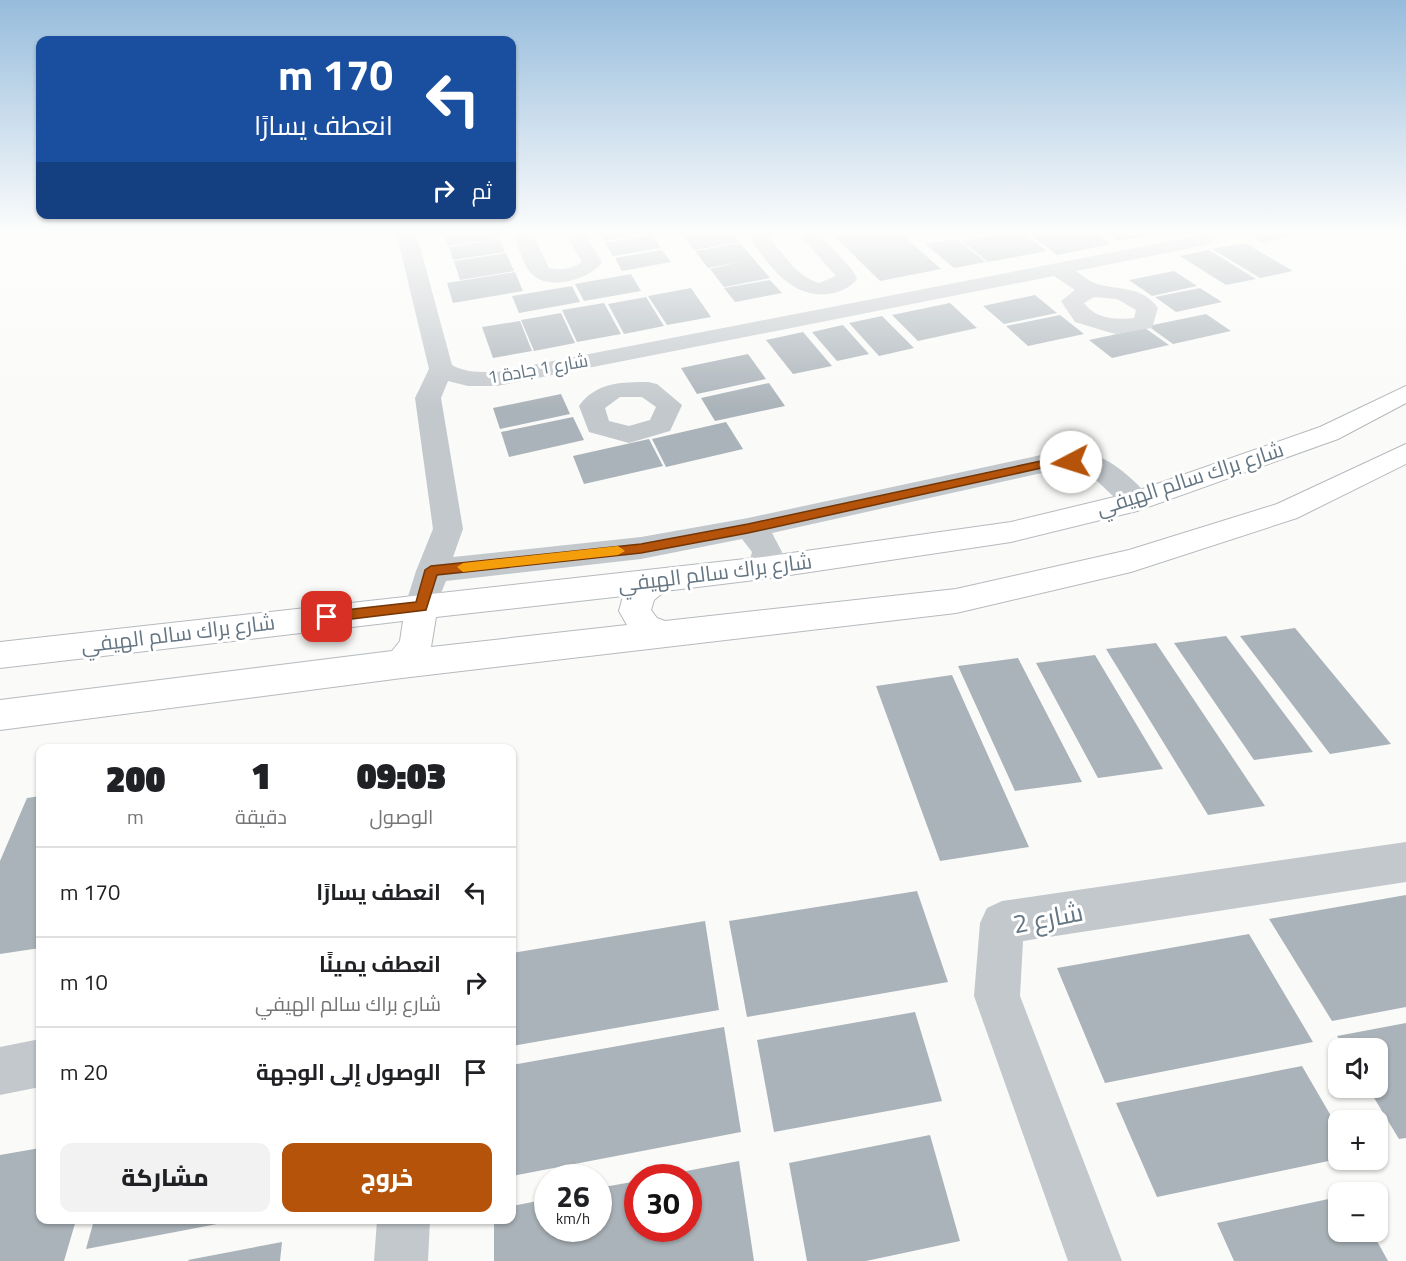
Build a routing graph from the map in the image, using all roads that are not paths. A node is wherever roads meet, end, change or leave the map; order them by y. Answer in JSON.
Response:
{"nodes":[{"id":1,"x":421,"y":291,"type":"edge"},
{"id":2,"x":832,"y":291,"type":"edge"},
{"id":3,"x":941,"y":291,"type":"edge"},
{"id":4,"x":848,"y":309,"type":"junction"},
{"id":5,"x":598,"y":359,"type":"junction"},
{"id":6,"x":441,"y":369,"type":"junction"},
{"id":7,"x":614,"y":390,"type":"dead end"},
{"id":8,"x":1406,"y":393,"type":"edge"},
{"id":9,"x":1406,"y":453,"type":"edge"},
{"id":10,"x":1137,"y":501,"type":"junction"},
{"id":11,"x":748,"y":528,"type":"junction"},
{"id":12,"x":763,"y":568,"type":"junction"},
{"id":13,"x":431,"y":570,"type":"junction"},
{"id":14,"x":656,"y":581,"type":"junction"},
{"id":15,"x":421,"y":606,"type":"junction"},
{"id":16,"x":666,"y":634,"type":"junction"},
{"id":17,"x":0,"y":654,"type":"edge"},
{"id":18,"x":402,"y":664,"type":"junction"},
{"id":19,"x":0,"y":714,"type":"edge"},
{"id":20,"x":1406,"y":862,"type":"edge"},
{"id":21,"x":36,"y":1064,"type":"edge"},
{"id":22,"x":0,"y":1071,"type":"edge"},
{"id":23,"x":404,"y":1224,"type":"edge"},
{"id":24,"x":401,"y":1261,"type":"edge"},
{"id":25,"x":1095,"y":1261,"type":"edge"}],
"edges":[{"from":1,"to":6,"type":"street"},
{"from":2,"to":4,"type":"street"},
{"from":3,"to":4,"type":"street","name":"شارع 1 جادة 1"},
{"from":4,"to":5,"type":"street","name":"شارع 1 جادة 1"},
{"from":5,"to":6,"type":"street","name":"شارع 1 جادة 1"},
{"from":5,"to":7,"type":"street","name":"شارع 1 جادة 1"},
{"from":6,"to":13,"type":"street"},
{"from":8,"to":10,"type":"main road","name":"شارع براك سالم الهيفي"},
{"from":9,"to":16,"type":"main road"},
{"from":10,"to":11,"type":"street"},
{"from":10,"to":12,"type":"main road","name":"شارع براك سالم الهيفي"},
{"from":11,"to":12,"type":"street"},
{"from":11,"to":13,"type":"street"},
{"from":12,"to":14,"type":"main road","name":"شارع براك سالم الهيفي"},
{"from":13,"to":15,"type":"street"},
{"from":14,"to":15,"type":"main road","name":"شارع براك سالم الهيفي"},
{"from":14,"to":16,"type":"main road"},
{"from":15,"to":17,"type":"main road","name":"شارع براك سالم الهيفي"},
{"from":15,"to":18,"type":"main road"},
{"from":16,"to":18,"type":"main road"},
{"from":18,"to":19,"type":"main road"},
{"from":20,"to":25,"type":"street","name":"شارع 2"},
{"from":21,"to":22,"type":"street"},
{"from":23,"to":24,"type":"street"}]}
